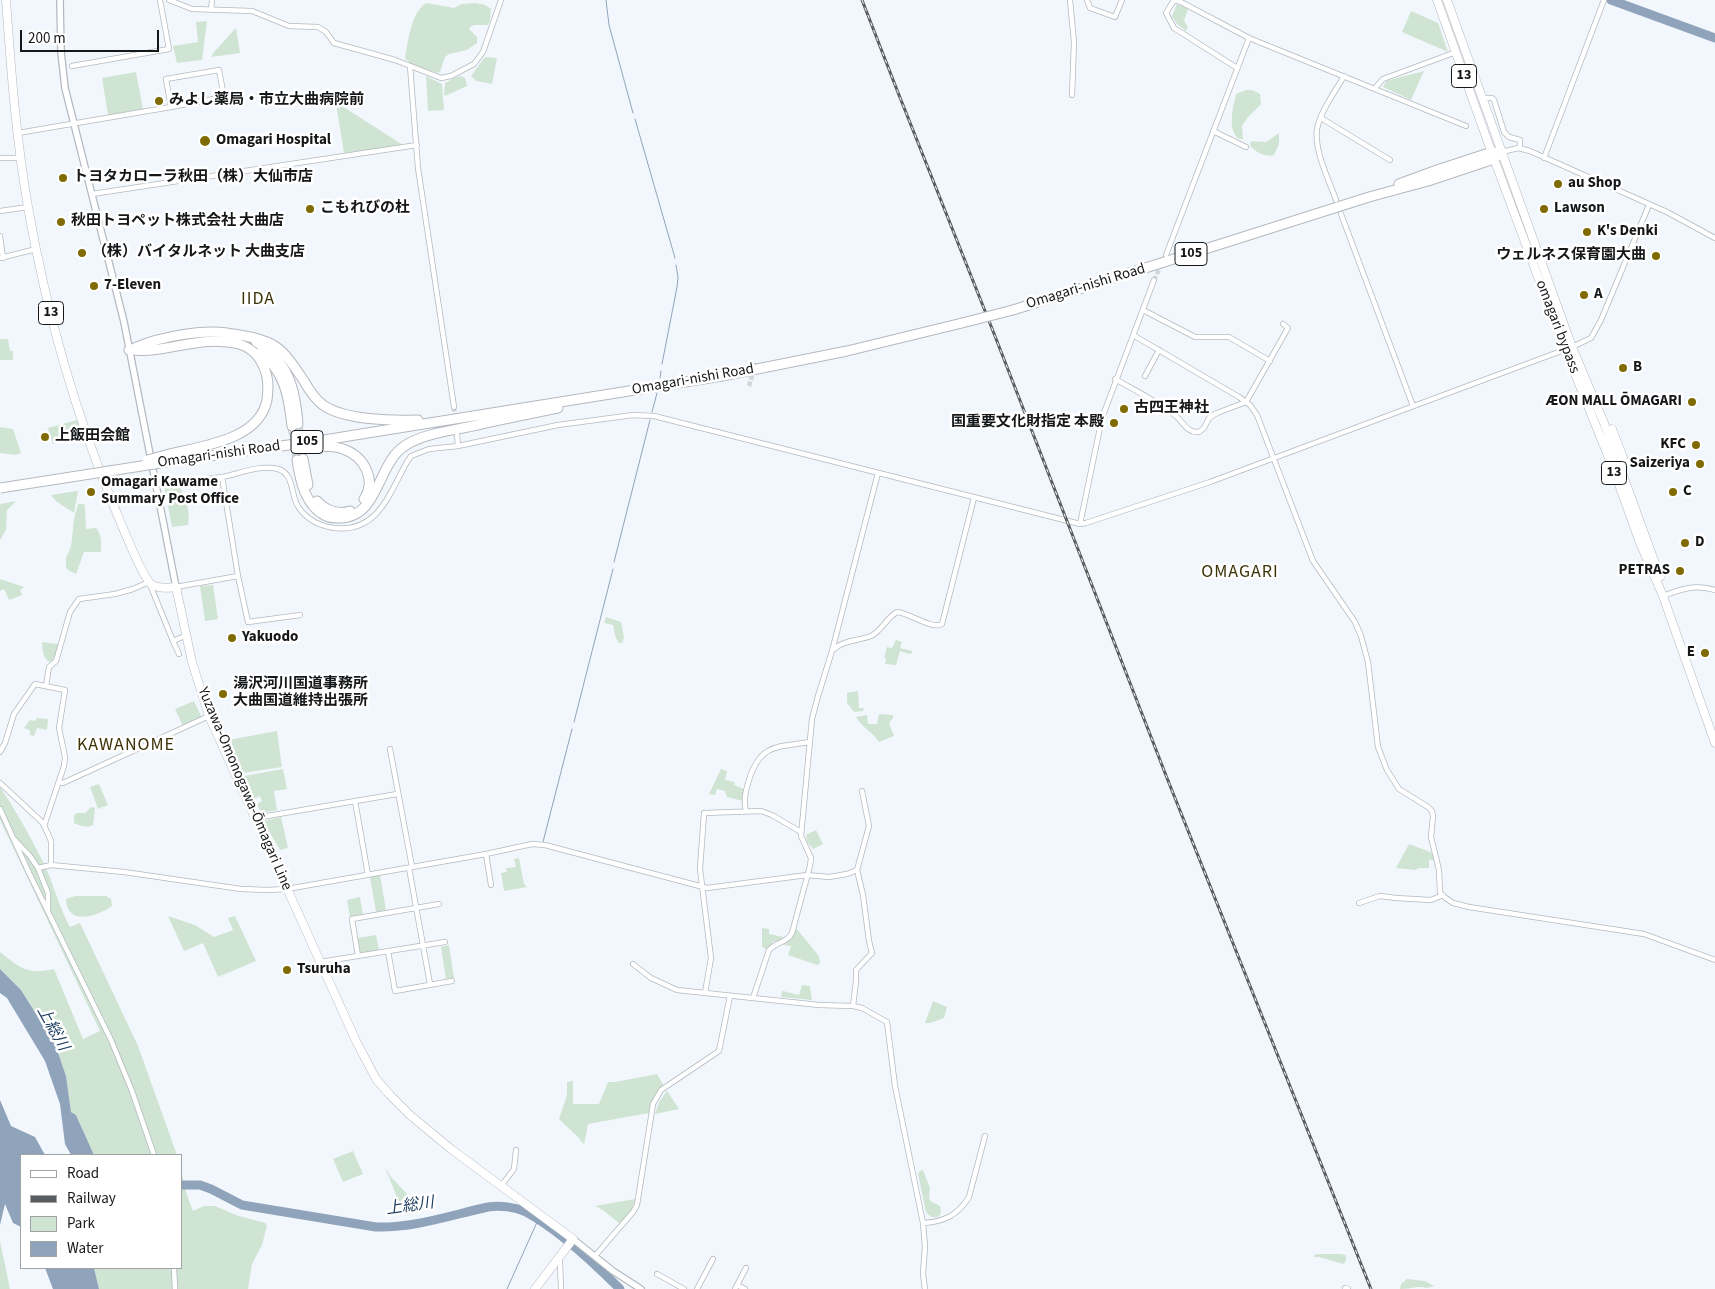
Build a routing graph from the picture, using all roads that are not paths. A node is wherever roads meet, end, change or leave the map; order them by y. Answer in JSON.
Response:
{"nodes":[{"id":1,"x":6,"y":0,"type":"edge"},
{"id":2,"x":60,"y":0,"type":"edge"},
{"id":3,"x":160,"y":0,"type":"edge"},
{"id":4,"x":169,"y":0,"type":"edge"},
{"id":5,"x":212,"y":0,"type":"edge"},
{"id":6,"x":501,"y":0,"type":"edge"},
{"id":7,"x":1070,"y":0,"type":"edge"},
{"id":8,"x":1087,"y":0,"type":"edge"},
{"id":9,"x":1122,"y":0,"type":"edge"},
{"id":10,"x":1174,"y":0,"type":"edge"},
{"id":11,"x":1437,"y":0,"type":"edge"},
{"id":12,"x":1447,"y":0,"type":"edge"},
{"id":13,"x":1604,"y":0,"type":"edge"},
{"id":14,"x":1181,"y":1,"type":"edge"},
{"id":15,"x":211,"y":10,"type":"junction"},
{"id":16,"x":1249,"y":38,"type":"junction"},
{"id":17,"x":1456,"y":52,"type":"junction"},
{"id":18,"x":72,"y":66,"type":"dead end"},
{"id":19,"x":410,"y":66,"type":"junction"},
{"id":20,"x":1237,"y":68,"type":"junction"},
{"id":21,"x":1344,"y":76,"type":"junction"},
{"id":22,"x":1375,"y":88,"type":"junction"},
{"id":23,"x":1072,"y":95,"type":"dead end"},
{"id":24,"x":1483,"y":98,"type":"junction"},
{"id":25,"x":171,"y":107,"type":"junction"},
{"id":26,"x":1321,"y":118,"type":"junction"},
{"id":27,"x":73,"y":124,"type":"junction"},
{"id":28,"x":1466,"y":126,"type":"dead end"},
{"id":29,"x":1213,"y":131,"type":"junction"},
{"id":30,"x":18,"y":133,"type":"junction"},
{"id":31,"x":417,"y":145,"type":"junction"},
{"id":32,"x":1246,"y":147,"type":"dead end"},
{"id":33,"x":1520,"y":148,"type":"junction"},
{"id":34,"x":1502,"y":152,"type":"junction"},
{"id":35,"x":1493,"y":156,"type":"junction"},
{"id":36,"x":0,"y":158,"type":"edge"},
{"id":37,"x":21,"y":158,"type":"junction"},
{"id":38,"x":1544,"y":158,"type":"junction"},
{"id":39,"x":1390,"y":160,"type":"dead end"},
{"id":40,"x":92,"y":194,"type":"junction"},
{"id":41,"x":1336,"y":200,"type":"dead end"},
{"id":42,"x":28,"y":206,"type":"junction"},
{"id":43,"x":1649,"y":206,"type":"junction"},
{"id":44,"x":0,"y":211,"type":"edge"},
{"id":45,"x":1341,"y":214,"type":"dead end"},
{"id":46,"x":0,"y":236,"type":"edge"},
{"id":47,"x":1715,"y":238,"type":"edge"},
{"id":48,"x":36,"y":249,"type":"junction"},
{"id":49,"x":1166,"y":255,"type":"tunnel mouth"},
{"id":50,"x":1,"y":258,"type":"edge"},
{"id":51,"x":1154,"y":280,"type":"tunnel mouth"},
{"id":52,"x":1143,"y":310,"type":"junction"},
{"id":53,"x":1283,"y":324,"type":"dead end"},
{"id":54,"x":234,"y":334,"type":"junction"},
{"id":55,"x":1133,"y":334,"type":"junction"},
{"id":56,"x":1569,"y":348,"type":"junction"},
{"id":57,"x":250,"y":349,"type":"junction"},
{"id":58,"x":129,"y":350,"type":"junction"},
{"id":59,"x":1159,"y":350,"type":"junction"},
{"id":60,"x":1270,"y":360,"type":"junction"},
{"id":61,"x":1145,"y":376,"type":"dead end"},
{"id":62,"x":1116,"y":379,"type":"junction"},
{"id":63,"x":668,"y":384,"type":"junction"},
{"id":64,"x":1246,"y":402,"type":"junction"},
{"id":65,"x":1413,"y":406,"type":"junction"},
{"id":66,"x":454,"y":407,"type":"tunnel mouth"},
{"id":67,"x":447,"y":420,"type":"junction"},
{"id":68,"x":1604,"y":423,"type":"junction"},
{"id":69,"x":456,"y":434,"type":"tunnel mouth"},
{"id":70,"x":458,"y":446,"type":"junction"},
{"id":71,"x":1273,"y":457,"type":"junction"},
{"id":72,"x":167,"y":459,"type":"junction"},
{"id":73,"x":1625,"y":463,"type":"dead end"},
{"id":74,"x":878,"y":473,"type":"junction"},
{"id":75,"x":222,"y":477,"type":"junction"},
{"id":76,"x":157,"y":485,"type":"junction"},
{"id":77,"x":0,"y":488,"type":"edge"},
{"id":78,"x":974,"y":498,"type":"junction"},
{"id":79,"x":1080,"y":524,"type":"junction"},
{"id":80,"x":238,"y":576,"type":"junction"},
{"id":81,"x":149,"y":582,"type":"junction"},
{"id":82,"x":176,"y":587,"type":"junction"},
{"id":83,"x":1715,"y":590,"type":"edge"},
{"id":84,"x":1663,"y":596,"type":"junction"},
{"id":85,"x":300,"y":615,"type":"dead end"},
{"id":86,"x":186,"y":635,"type":"junction"},
{"id":87,"x":173,"y":640,"type":"junction"},
{"id":88,"x":832,"y":651,"type":"junction"},
{"id":89,"x":178,"y":654,"type":"dead end"},
{"id":90,"x":46,"y":686,"type":"junction"},
{"id":91,"x":209,"y":716,"type":"junction"},
{"id":92,"x":810,"y":742,"type":"junction"},
{"id":93,"x":1715,"y":743,"type":"edge"},
{"id":94,"x":390,"y":749,"type":"dead end"},
{"id":95,"x":0,"y":752,"type":"edge"},
{"id":96,"x":59,"y":782,"type":"junction"},
{"id":97,"x":0,"y":783,"type":"edge"},
{"id":98,"x":862,"y":791,"type":"dead end"},
{"id":99,"x":398,"y":794,"type":"junction"},
{"id":100,"x":356,"y":801,"type":"junction"},
{"id":101,"x":0,"y":809,"type":"edge"},
{"id":102,"x":746,"y":811,"type":"junction"},
{"id":103,"x":255,"y":818,"type":"junction"},
{"id":104,"x":44,"y":826,"type":"junction"},
{"id":105,"x":801,"y":832,"type":"junction"},
{"id":106,"x":14,"y":839,"type":"junction"},
{"id":107,"x":486,"y":854,"type":"junction"},
{"id":108,"x":51,"y":865,"type":"junction"},
{"id":109,"x":38,"y":868,"type":"junction"},
{"id":110,"x":411,"y":868,"type":"junction"},
{"id":111,"x":857,"y":870,"type":"junction"},
{"id":112,"x":368,"y":875,"type":"junction"},
{"id":113,"x":807,"y":875,"type":"junction"},
{"id":114,"x":491,"y":885,"type":"dead end"},
{"id":115,"x":702,"y":887,"type":"junction"},
{"id":116,"x":287,"y":889,"type":"junction"},
{"id":117,"x":1442,"y":895,"type":"junction"},
{"id":118,"x":1359,"y":903,"type":"dead end"},
{"id":119,"x":439,"y":904,"type":"dead end"},
{"id":120,"x":416,"y":908,"type":"junction"},
{"id":121,"x":48,"y":911,"type":"junction"},
{"id":122,"x":445,"y":942,"type":"dead end"},
{"id":123,"x":423,"y":945,"type":"junction"},
{"id":124,"x":388,"y":951,"type":"junction"},
{"id":125,"x":358,"y":956,"type":"junction"},
{"id":126,"x":1715,"y":960,"type":"edge"},
{"id":127,"x":320,"y":962,"type":"junction"},
{"id":128,"x":633,"y":964,"type":"dead end"},
{"id":129,"x":452,"y":980,"type":"dead end"},
{"id":130,"x":430,"y":984,"type":"junction"},
{"id":131,"x":705,"y":994,"type":"junction"},
{"id":132,"x":730,"y":996,"type":"junction"},
{"id":133,"x":754,"y":998,"type":"junction"},
{"id":134,"x":852,"y":1006,"type":"junction"},
{"id":135,"x":986,"y":1136,"type":"dead end"},
{"id":136,"x":516,"y":1150,"type":"dead end"},
{"id":137,"x":154,"y":1154,"type":"edge"},
{"id":138,"x":502,"y":1186,"type":"junction"},
{"id":139,"x":923,"y":1223,"type":"junction"},
{"id":140,"x":572,"y":1240,"type":"junction"},
{"id":141,"x":595,"y":1256,"type":"junction"},
{"id":142,"x":713,"y":1259,"type":"dead end"},
{"id":143,"x":557,"y":1260,"type":"junction"},
{"id":144,"x":746,"y":1268,"type":"dead end"},
{"id":145,"x":174,"y":1269,"type":"edge"},
{"id":146,"x":657,"y":1274,"type":"dead end"},
{"id":147,"x":736,"y":1287,"type":"edge"},
{"id":148,"x":175,"y":1289,"type":"edge"},
{"id":149,"x":535,"y":1289,"type":"edge"},
{"id":150,"x":561,"y":1289,"type":"edge"},
{"id":151,"x":642,"y":1289,"type":"edge"},
{"id":152,"x":684,"y":1289,"type":"edge"},
{"id":153,"x":697,"y":1289,"type":"edge"},
{"id":154,"x":745,"y":1289,"type":"edge"},
{"id":155,"x":925,"y":1289,"type":"edge"}],
"edges":[{"from":1,"to":30,"type":"main road","number":"13"},
{"from":2,"to":27,"type":"street"},
{"from":3,"to":18,"type":"street"},
{"from":4,"to":15,"type":"street"},
{"from":5,"to":15,"type":"street"},
{"from":6,"to":19,"type":"street"},
{"from":7,"to":23,"type":"street"},
{"from":8,"to":9,"type":"street"},
{"from":10,"to":14,"type":"street"},
{"from":10,"to":20,"type":"street"},
{"from":11,"to":17,"type":"main road","name":"omagari bypass","number":"13"},
{"from":12,"to":24,"type":"main road","name":"omagari bypass","number":"13"},
{"from":13,"to":38,"type":"street"},
{"from":14,"to":16,"type":"street"},
{"from":15,"to":19,"type":"street"},
{"from":16,"to":20,"type":"street"},
{"from":16,"to":21,"type":"street"},
{"from":17,"to":22,"type":"street"},
{"from":17,"to":35,"type":"main road","name":"omagari bypass","number":"13"},
{"from":19,"to":31,"type":"street"},
{"from":20,"to":29,"type":"street"},
{"from":21,"to":22,"type":"street"},
{"from":21,"to":26,"type":"street"},
{"from":22,"to":28,"type":"street"},
{"from":24,"to":33,"type":"street"},
{"from":24,"to":34,"type":"main road","name":"omagari bypass","number":"13"},
{"from":25,"to":25,"type":"street"},
{"from":25,"to":27,"type":"street"},
{"from":26,"to":39,"type":"street"},
{"from":26,"to":41,"type":"street"},
{"from":27,"to":30,"type":"street"},
{"from":27,"to":40,"type":"street"},
{"from":29,"to":32,"type":"street"},
{"from":29,"to":49,"type":"street"},
{"from":30,"to":37,"type":"main road","number":"13"},
{"from":31,"to":40,"type":"street"},
{"from":31,"to":66,"type":"street"},
{"from":33,"to":34,"type":"street"},
{"from":33,"to":38,"type":"street"},
{"from":34,"to":35,"type":"highway","name":"Omagari-nishi Road"},
{"from":34,"to":56,"type":"main road","name":"omagari bypass","number":"13"},
{"from":35,"to":56,"type":"main road","name":"omagari bypass","number":"13"},
{"from":35,"to":63,"type":"highway","name":"Omagari-nishi Road","number":"105","bridge":true},
{"from":36,"to":37,"type":"street"},
{"from":37,"to":42,"type":"main road","number":"13"},
{"from":38,"to":43,"type":"street"},
{"from":40,"to":58,"type":"street"},
{"from":42,"to":44,"type":"street"},
{"from":42,"to":48,"type":"main road","number":"13"},
{"from":43,"to":47,"type":"street"},
{"from":43,"to":56,"type":"street"},
{"from":45,"to":65,"type":"street"},
{"from":46,"to":50,"type":"street"},
{"from":48,"to":50,"type":"street"},
{"from":48,"to":81,"type":"main road","number":"13"},
{"from":51,"to":52,"type":"street"},
{"from":52,"to":55,"type":"street"},
{"from":52,"to":60,"type":"street"},
{"from":53,"to":60,"type":"street"},
{"from":54,"to":57,"type":"highway"},
{"from":54,"to":58,"type":"highway"},
{"from":54,"to":67,"type":"highway"},
{"from":55,"to":59,"type":"street"},
{"from":55,"to":62,"type":"street"},
{"from":56,"to":65,"type":"street"},
{"from":56,"to":68,"type":"main road","name":"omagari bypass","number":"13"},
{"from":56,"to":84,"type":"main road","name":"omagari bypass","number":"13"},
{"from":57,"to":58,"type":"highway"},
{"from":57,"to":72,"type":"highway"},
{"from":58,"to":76,"type":"street"},
{"from":59,"to":61,"type":"street"},
{"from":59,"to":64,"type":"street"},
{"from":60,"to":64,"type":"street"},
{"from":62,"to":64,"type":"street"},
{"from":62,"to":79,"type":"street"},
{"from":63,"to":67,"type":"highway","name":"Omagari-nishi Road","number":"105"},
{"from":63,"to":72,"type":"highway"},
{"from":64,"to":71,"type":"street"},
{"from":65,"to":71,"type":"street"},
{"from":67,"to":72,"type":"highway","name":"Omagari-nishi Road","number":"105"},
{"from":68,"to":73,"type":"main road"},
{"from":68,"to":84,"type":"main road","name":"omagari bypass","number":"13"},
{"from":69,"to":70,"type":"street"},
{"from":70,"to":74,"type":"street"},
{"from":70,"to":75,"type":"street"},
{"from":71,"to":79,"type":"street"},
{"from":71,"to":117,"type":"street"},
{"from":72,"to":77,"type":"highway","bridge":true},
{"from":74,"to":78,"type":"street"},
{"from":74,"to":88,"type":"street"},
{"from":75,"to":76,"type":"street"},
{"from":75,"to":80,"type":"street"},
{"from":76,"to":82,"type":"street"},
{"from":78,"to":79,"type":"street"},
{"from":78,"to":88,"type":"street"},
{"from":80,"to":82,"type":"street"},
{"from":80,"to":85,"type":"street"},
{"from":81,"to":82,"type":"main road"},
{"from":81,"to":87,"type":"street"},
{"from":81,"to":90,"type":"street"},
{"from":82,"to":86,"type":"main road","name":"Yuzawa-Omonogawa-Ōmagari Line"},
{"from":83,"to":84,"type":"street"},
{"from":84,"to":93,"type":"main road","name":"omagari bypass","number":"13"},
{"from":86,"to":87,"type":"street"},
{"from":86,"to":91,"type":"main road","name":"Yuzawa-Omonogawa-Ōmagari Line"},
{"from":87,"to":89,"type":"street"},
{"from":88,"to":92,"type":"street"},
{"from":90,"to":95,"type":"street"},
{"from":90,"to":96,"type":"street"},
{"from":91,"to":96,"type":"street"},
{"from":91,"to":103,"type":"main road","name":"Yuzawa-Omonogawa-Ōmagari Line"},
{"from":92,"to":102,"type":"street"},
{"from":92,"to":105,"type":"street"},
{"from":94,"to":99,"type":"street"},
{"from":96,"to":104,"type":"street"},
{"from":97,"to":104,"type":"street"},
{"from":98,"to":111,"type":"street"},
{"from":99,"to":100,"type":"street"},
{"from":99,"to":110,"type":"street"},
{"from":100,"to":103,"type":"street"},
{"from":100,"to":112,"type":"street"},
{"from":101,"to":106,"type":"street"},
{"from":102,"to":105,"type":"street"},
{"from":102,"to":115,"type":"street"},
{"from":103,"to":116,"type":"main road","name":"Yuzawa-Omonogawa-Ōmagari Line"},
{"from":104,"to":108,"type":"street"},
{"from":105,"to":113,"type":"street"},
{"from":106,"to":109,"type":"street"},
{"from":106,"to":121,"type":"street"},
{"from":107,"to":110,"type":"street"},
{"from":107,"to":114,"type":"street"},
{"from":107,"to":115,"type":"street"},
{"from":108,"to":109,"type":"street"},
{"from":108,"to":116,"type":"street"},
{"from":109,"to":121,"type":"street"},
{"from":110,"to":112,"type":"street"},
{"from":110,"to":120,"type":"street"},
{"from":111,"to":113,"type":"street"},
{"from":111,"to":134,"type":"street"},
{"from":112,"to":116,"type":"street"},
{"from":113,"to":115,"type":"street"},
{"from":113,"to":133,"type":"street"},
{"from":115,"to":131,"type":"street"},
{"from":116,"to":127,"type":"main road","name":"Yuzawa-Omonogawa-Ōmagari Line"},
{"from":117,"to":118,"type":"street"},
{"from":117,"to":126,"type":"street"},
{"from":119,"to":120,"type":"street"},
{"from":120,"to":123,"type":"street"},
{"from":120,"to":125,"type":"street"},
{"from":121,"to":137,"type":"street"},
{"from":122,"to":123,"type":"street"},
{"from":123,"to":124,"type":"street"},
{"from":123,"to":130,"type":"street"},
{"from":124,"to":125,"type":"street"},
{"from":124,"to":130,"type":"street"},
{"from":125,"to":127,"type":"street"},
{"from":127,"to":138,"type":"main road","name":"Yuzawa-Omonogawa-Ōmagari Line"},
{"from":128,"to":131,"type":"street"},
{"from":129,"to":130,"type":"street"},
{"from":131,"to":132,"type":"street"},
{"from":132,"to":133,"type":"street"},
{"from":132,"to":141,"type":"street"},
{"from":133,"to":134,"type":"street"},
{"from":134,"to":139,"type":"street"},
{"from":135,"to":139,"type":"street"},
{"from":136,"to":138,"type":"street"},
{"from":138,"to":140,"type":"main road","name":"Yuzawa-Omonogawa-Ōmagari Line"},
{"from":139,"to":155,"type":"street"},
{"from":140,"to":141,"type":"street"},
{"from":140,"to":143,"type":"main road"},
{"from":141,"to":151,"type":"street"},
{"from":142,"to":153,"type":"street"},
{"from":143,"to":149,"type":"main road"},
{"from":143,"to":150,"type":"street"},
{"from":144,"to":147,"type":"street"},
{"from":145,"to":148,"type":"street"},
{"from":146,"to":152,"type":"street"},
{"from":147,"to":154,"type":"street"}]}
